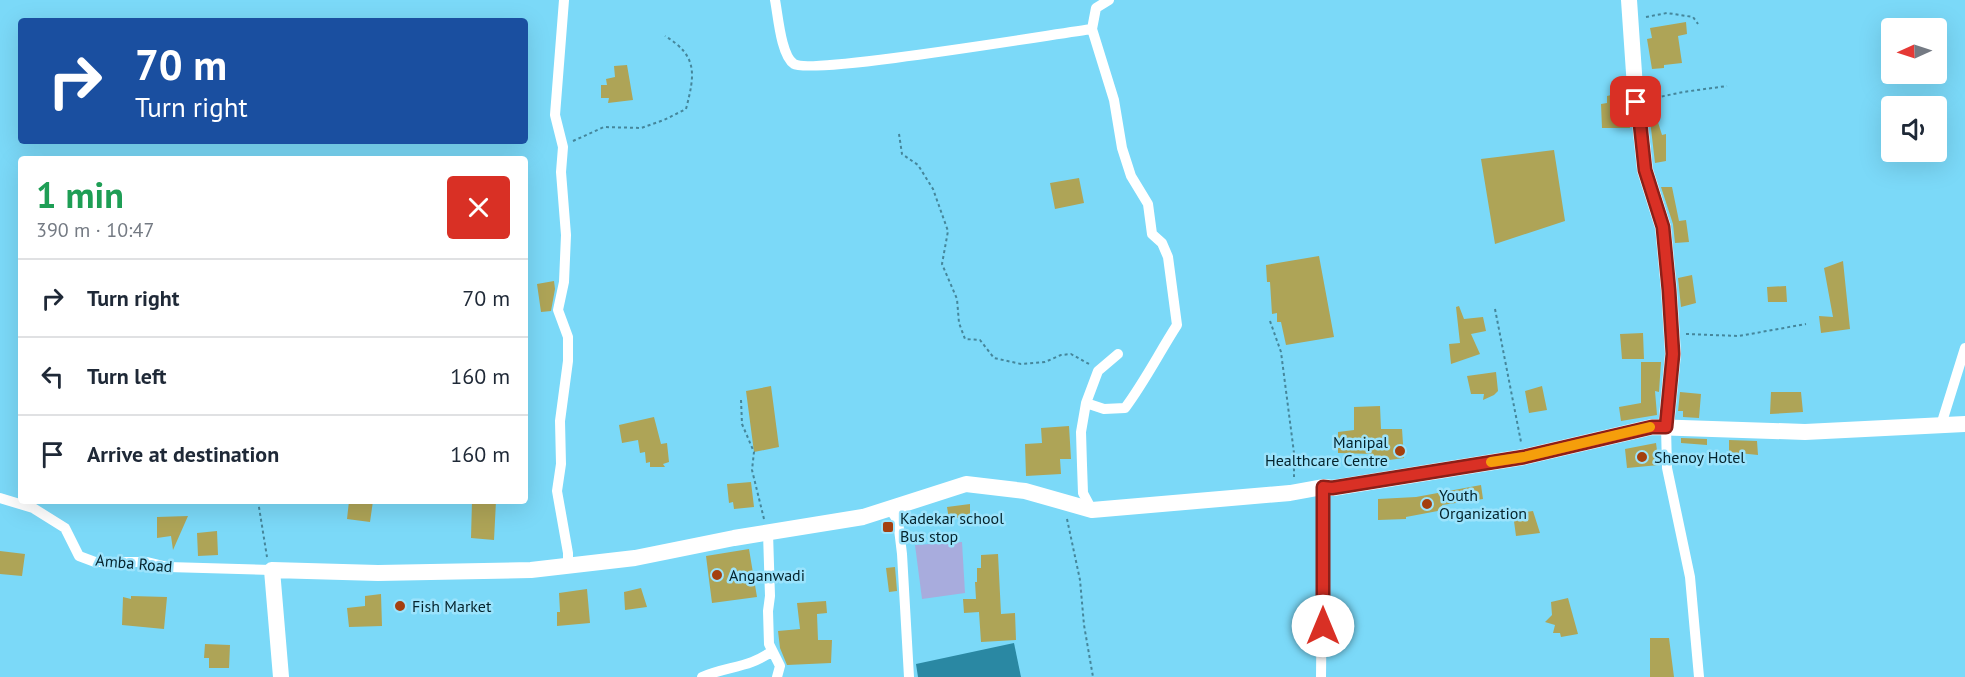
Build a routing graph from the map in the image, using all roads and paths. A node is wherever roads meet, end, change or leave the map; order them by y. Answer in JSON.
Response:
{"nodes":[{"id":1,"x":564,"y":0,"type":"edge"},
{"id":2,"x":775,"y":0,"type":"edge"},
{"id":3,"x":1109,"y":0,"type":"edge"},
{"id":4,"x":1629,"y":0,"type":"edge"},
{"id":5,"x":1631,"y":21,"type":"junction"},
{"id":6,"x":1698,"y":24,"type":"dead end"},
{"id":7,"x":1092,"y":29,"type":"junction"},
{"id":8,"x":665,"y":36,"type":"dead end"},
{"id":9,"x":1727,"y":86,"type":"dead end"},
{"id":10,"x":1636,"y":102,"type":"junction"},
{"id":11,"x":898,"y":134,"type":"dead end"},
{"id":12,"x":562,"y":147,"type":"junction"},
{"id":13,"x":1495,"y":309,"type":"dead end"},
{"id":14,"x":1270,"y":321,"type":"dead end"},
{"id":15,"x":1806,"y":324,"type":"dead end"},
{"id":16,"x":1672,"y":333,"type":"junction"},
{"id":17,"x":1965,"y":348,"type":"edge"},
{"id":18,"x":1119,"y":354,"type":"dead end"},
{"id":19,"x":1098,"y":371,"type":"junction"},
{"id":20,"x":741,"y":400,"type":"dead end"},
{"id":21,"x":1086,"y":403,"type":"junction"},
{"id":22,"x":1965,"y":424,"type":"edge"},
{"id":23,"x":1941,"y":425,"type":"junction"},
{"id":24,"x":1666,"y":427,"type":"junction"},
{"id":25,"x":1524,"y":457,"type":"junction"},
{"id":26,"x":1323,"y":487,"type":"junction"},
{"id":27,"x":1290,"y":492,"type":"junction"},
{"id":28,"x":0,"y":498,"type":"edge"},
{"id":29,"x":18,"y":503,"type":"edge"},
{"id":30,"x":20,"y":504,"type":"edge"},
{"id":31,"x":259,"y":504,"type":"edge"},
{"id":32,"x":890,"y":509,"type":"junction"},
{"id":33,"x":1092,"y":510,"type":"junction"},
{"id":34,"x":1067,"y":516,"type":"dead end"},
{"id":35,"x":768,"y":533,"type":"junction"},
{"id":36,"x":568,"y":566,"type":"junction"},
{"id":37,"x":271,"y":569,"type":"junction"},
{"id":38,"x":772,"y":651,"type":"junction"},
{"id":39,"x":281,"y":677,"type":"edge"},
{"id":40,"x":702,"y":677,"type":"edge"},
{"id":41,"x":777,"y":677,"type":"edge"},
{"id":42,"x":909,"y":677,"type":"edge"},
{"id":43,"x":1093,"y":677,"type":"edge"},
{"id":44,"x":1321,"y":677,"type":"edge"},
{"id":45,"x":1699,"y":677,"type":"edge"}],
"edges":[{"from":1,"to":12,"type":"street"},
{"from":2,"to":7,"type":"street"},
{"from":3,"to":7,"type":"street"},
{"from":4,"to":5,"type":"main road"},
{"from":5,"to":6,"type":"path"},
{"from":5,"to":10,"type":"main road"},
{"from":7,"to":21,"type":"street"},
{"from":8,"to":12,"type":"path"},
{"from":9,"to":10,"type":"path"},
{"from":10,"to":16,"type":"main road"},
{"from":11,"to":19,"type":"path"},
{"from":12,"to":36,"type":"street"},
{"from":13,"to":25,"type":"path"},
{"from":14,"to":27,"type":"path"},
{"from":15,"to":16,"type":"path"},
{"from":16,"to":24,"type":"main road"},
{"from":17,"to":23,"type":"street"},
{"from":18,"to":19,"type":"street"},
{"from":19,"to":21,"type":"street"},
{"from":20,"to":35,"type":"path"},
{"from":21,"to":33,"type":"street"},
{"from":22,"to":23,"type":"main road"},
{"from":23,"to":24,"type":"main road"},
{"from":24,"to":25,"type":"main road"},
{"from":24,"to":45,"type":"street"},
{"from":25,"to":26,"type":"main road"},
{"from":26,"to":27,"type":"main road"},
{"from":26,"to":44,"type":"street"},
{"from":27,"to":33,"type":"main road"},
{"from":28,"to":29,"type":"street","name":"Amba Road"},
{"from":30,"to":37,"type":"street","name":"Amba Road"},
{"from":31,"to":37,"type":"path"},
{"from":32,"to":33,"type":"main road"},
{"from":32,"to":35,"type":"main road"},
{"from":32,"to":42,"type":"street"},
{"from":34,"to":43,"type":"path"},
{"from":35,"to":36,"type":"main road"},
{"from":35,"to":38,"type":"street"},
{"from":36,"to":37,"type":"main road"},
{"from":37,"to":39,"type":"main road"},
{"from":38,"to":40,"type":"street"},
{"from":38,"to":41,"type":"street"}]}
